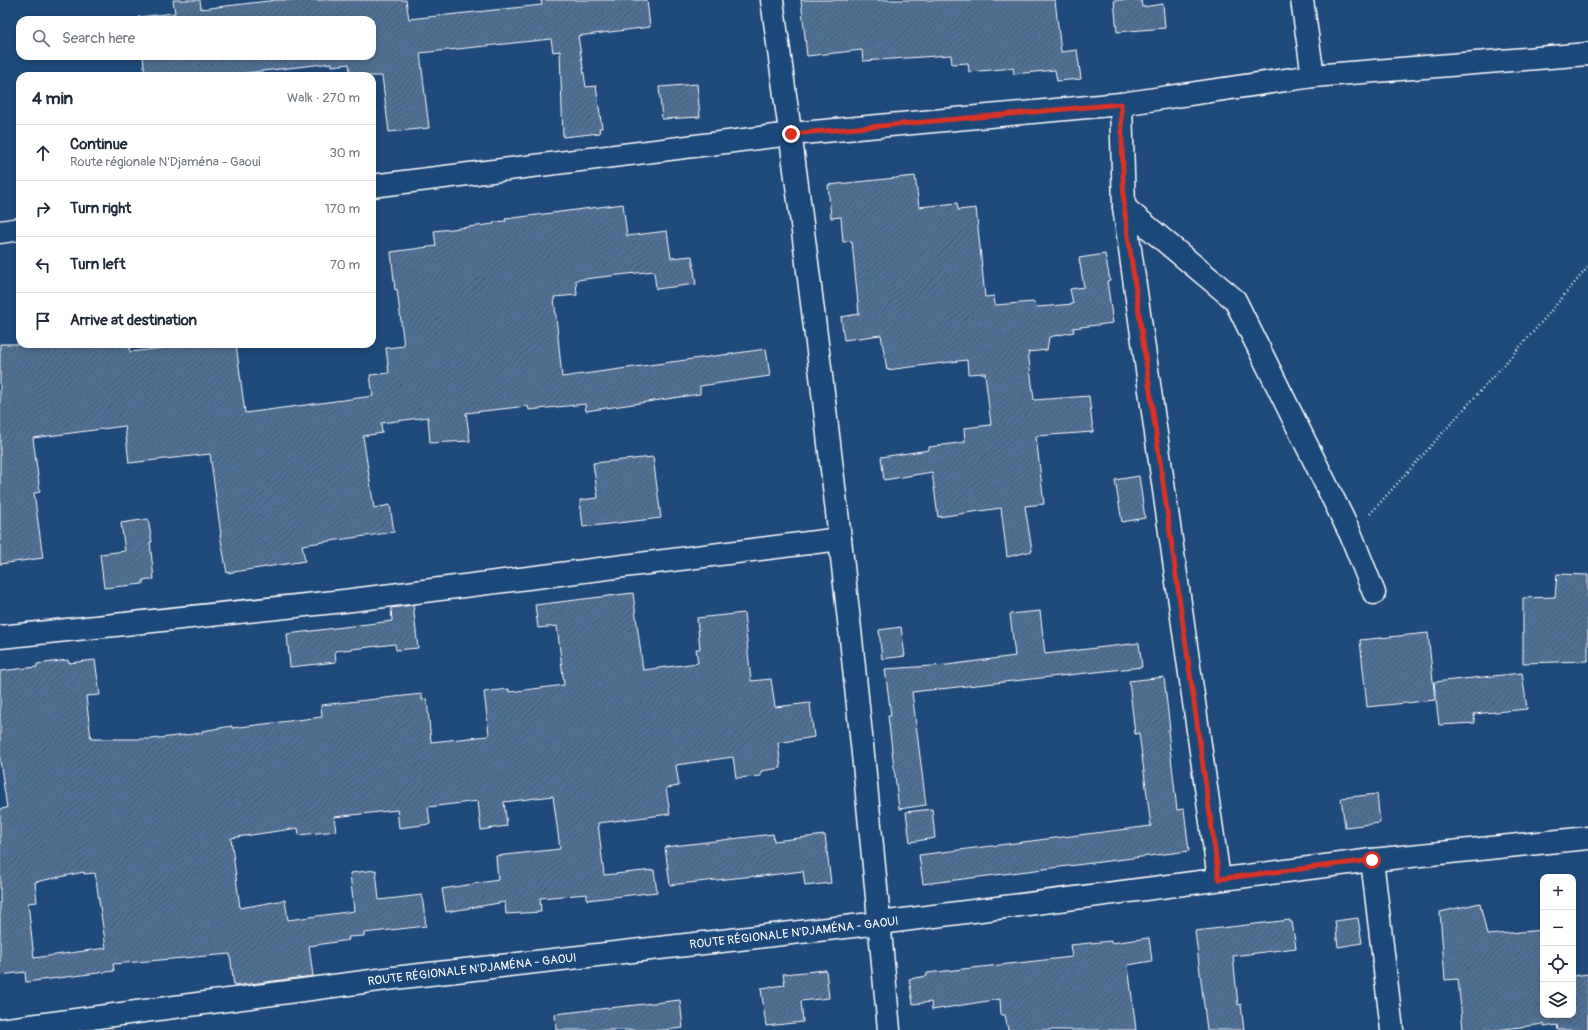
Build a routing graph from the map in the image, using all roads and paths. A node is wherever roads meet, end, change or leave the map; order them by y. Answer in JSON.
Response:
{"nodes":[{"id":1,"x":772,"y":0,"type":"edge"},
{"id":2,"x":1302,"y":0,"type":"edge"},
{"id":3,"x":1588,"y":54,"type":"edge"},
{"id":4,"x":1313,"y":76,"type":"junction"},
{"id":5,"x":1121,"y":104,"type":"junction"},
{"id":6,"x":791,"y":134,"type":"junction"},
{"id":7,"x":376,"y":186,"type":"edge"},
{"id":8,"x":1124,"y":207,"type":"junction"},
{"id":9,"x":16,"y":230,"type":"edge"},
{"id":10,"x":0,"y":232,"type":"edge"},
{"id":11,"x":1588,"y":267,"type":"edge"},
{"id":12,"x":1351,"y":535,"type":"junction"},
{"id":13,"x":840,"y":539,"type":"junction"},
{"id":14,"x":1374,"y":593,"type":"dead end"},
{"id":15,"x":0,"y":637,"type":"edge"},
{"id":16,"x":1588,"y":838,"type":"edge"},
{"id":17,"x":1372,"y":860,"type":"junction"},
{"id":18,"x":1219,"y":879,"type":"junction"},
{"id":19,"x":880,"y":923,"type":"junction"},
{"id":20,"x":0,"y":1030,"type":"edge"},
{"id":21,"x":889,"y":1030,"type":"edge"},
{"id":22,"x":1392,"y":1030,"type":"edge"}],
"edges":[{"from":1,"to":6,"type":"street"},
{"from":2,"to":4,"type":"street"},
{"from":3,"to":4,"type":"street"},
{"from":4,"to":5,"type":"street"},
{"from":5,"to":6,"type":"street"},
{"from":5,"to":8,"type":"street"},
{"from":6,"to":7,"type":"street"},
{"from":6,"to":13,"type":"street"},
{"from":8,"to":12,"type":"street"},
{"from":8,"to":18,"type":"street"},
{"from":9,"to":10,"type":"street"},
{"from":11,"to":12,"type":"path"},
{"from":12,"to":14,"type":"street"},
{"from":13,"to":15,"type":"street"},
{"from":13,"to":19,"type":"street"},
{"from":16,"to":17,"type":"street","name":"ROUTE RÉGIONALE N'DJAMÉNA - GAOUI"},
{"from":17,"to":18,"type":"street","name":"ROUTE RÉGIONALE N'DJAMÉNA - GAOUI"},
{"from":17,"to":22,"type":"street"},
{"from":18,"to":19,"type":"street","name":"ROUTE RÉGIONALE N'DJAMÉNA - GAOUI"},
{"from":19,"to":20,"type":"street","name":"ROUTE RÉGIONALE N'DJAMÉNA - GAOUI"},
{"from":19,"to":21,"type":"street"}]}
